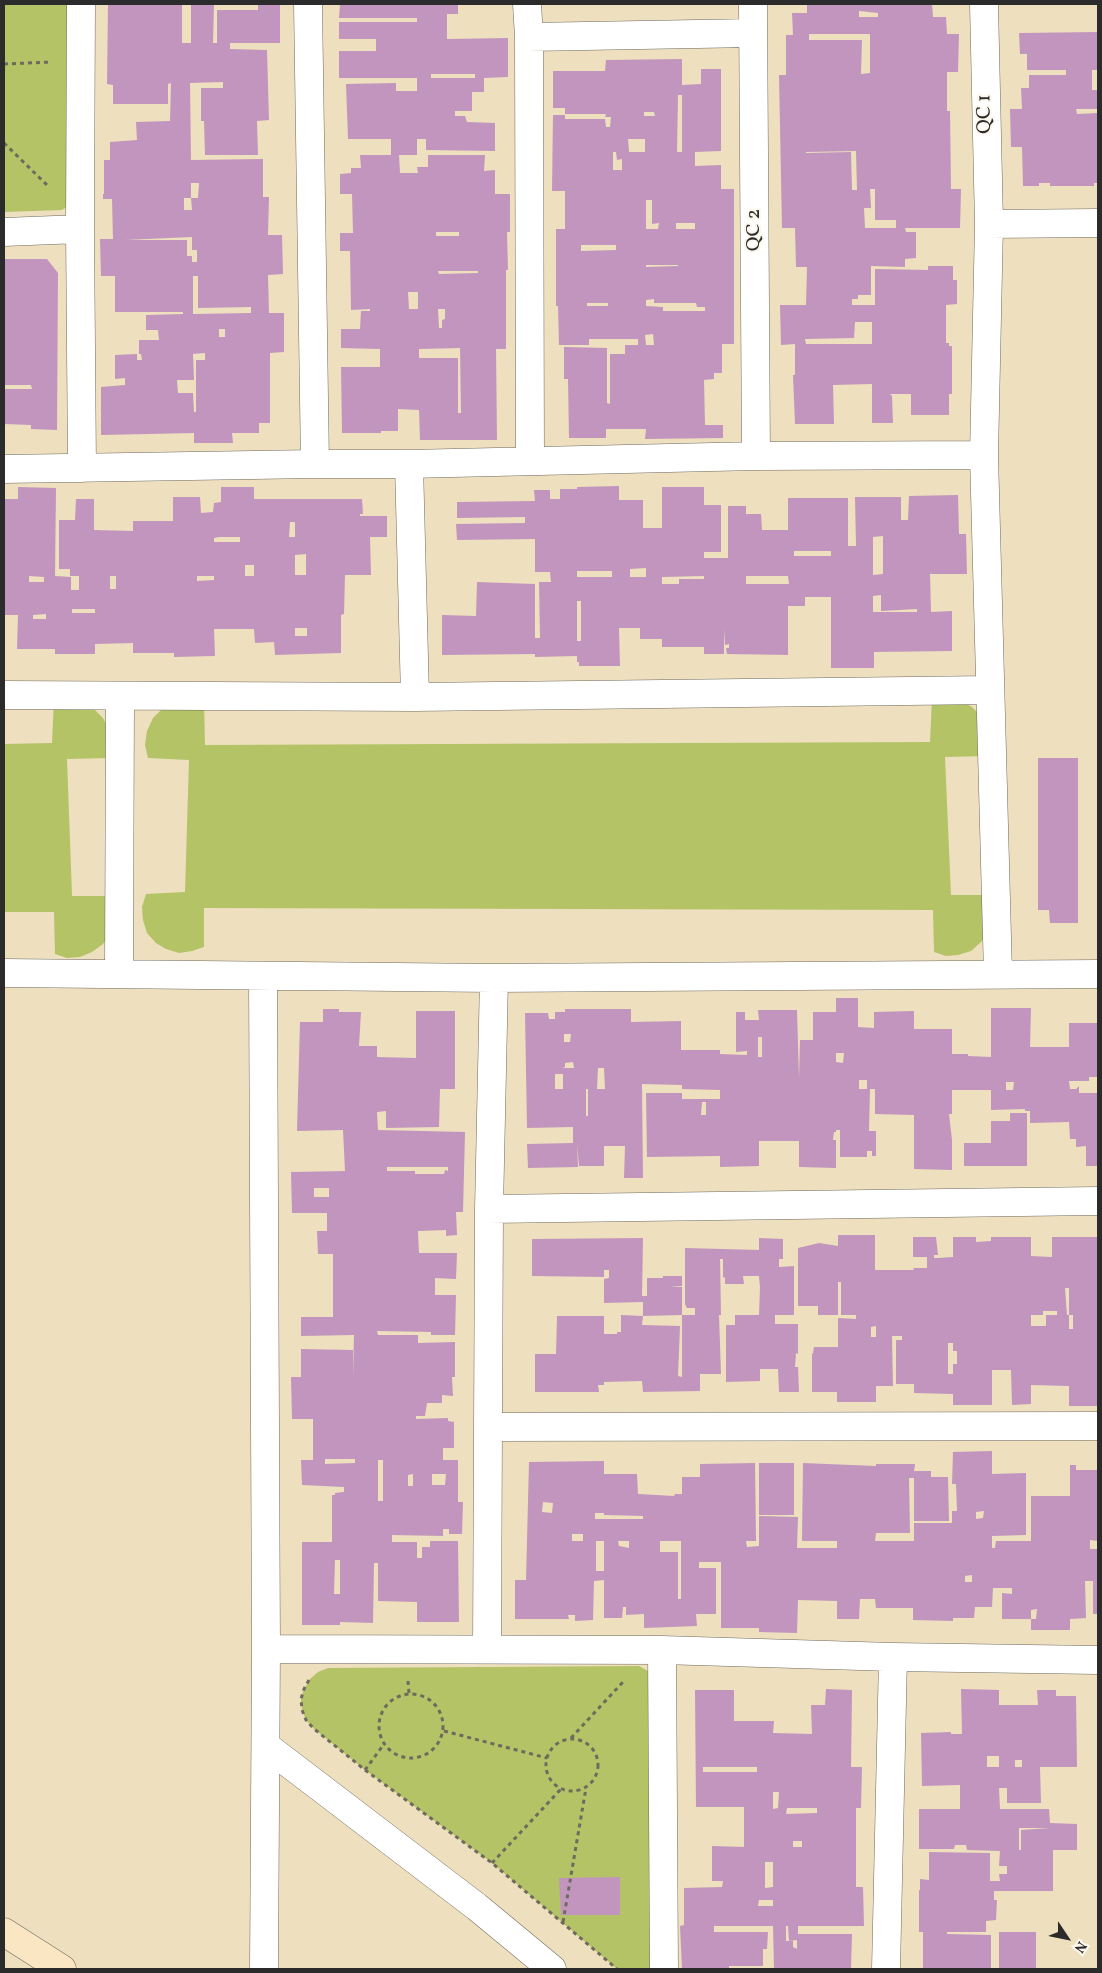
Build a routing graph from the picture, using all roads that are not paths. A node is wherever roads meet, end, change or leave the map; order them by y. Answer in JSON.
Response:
{"nodes":[{"id":1,"x":81,"y":4,"type":"edge"},
{"id":2,"x":308,"y":4,"type":"edge"},
{"id":3,"x":527,"y":4,"type":"edge"},
{"id":4,"x":753,"y":4,"type":"edge"},
{"id":5,"x":984,"y":4,"type":"edge"},
{"id":6,"x":753,"y":34,"type":"junction"},
{"id":7,"x":529,"y":37,"type":"junction"},
{"id":8,"x":1098,"y":223,"type":"edge"},
{"id":9,"x":989,"y":224,"type":"junction"},
{"id":10,"x":80,"y":229,"type":"junction"},
{"id":11,"x":4,"y":232,"type":"edge"},
{"id":12,"x":984,"y":455,"type":"junction"},
{"id":13,"x":756,"y":456,"type":"junction"},
{"id":14,"x":530,"y":461,"type":"junction"},
{"id":15,"x":315,"y":464,"type":"junction"},
{"id":16,"x":409,"y":464,"type":"junction"},
{"id":17,"x":82,"y":468,"type":"junction"},
{"id":18,"x":4,"y":469,"type":"edge"},
{"id":19,"x":990,"y":690,"type":"junction"},
{"id":20,"x":4,"y":696,"type":"edge"},
{"id":21,"x":120,"y":697,"type":"junction"},
{"id":22,"x":415,"y":697,"type":"junction"},
{"id":23,"x":4,"y":973,"type":"edge"},
{"id":24,"x":119,"y":973,"type":"junction"},
{"id":25,"x":998,"y":974,"type":"junction"},
{"id":26,"x":1098,"y":974,"type":"edge"},
{"id":27,"x":263,"y":976,"type":"junction"},
{"id":28,"x":494,"y":978,"type":"junction"},
{"id":29,"x":1098,"y":1201,"type":"edge"},
{"id":30,"x":489,"y":1209,"type":"junction"},
{"id":31,"x":1098,"y":1426,"type":"edge"},
{"id":32,"x":489,"y":1427,"type":"junction"},
{"id":33,"x":266,"y":1649,"type":"junction"},
{"id":34,"x":487,"y":1649,"type":"junction"},
{"id":35,"x":662,"y":1650,"type":"junction"},
{"id":36,"x":893,"y":1657,"type":"junction"},
{"id":37,"x":1098,"y":1660,"type":"edge"},
{"id":38,"x":266,"y":1746,"type":"junction"},
{"id":39,"x":4,"y":1932,"type":"edge"},
{"id":40,"x":62,"y":1969,"type":"edge"},
{"id":41,"x":264,"y":1969,"type":"edge"},
{"id":42,"x":552,"y":1969,"type":"edge"},
{"id":43,"x":664,"y":1969,"type":"edge"},
{"id":44,"x":886,"y":1969,"type":"edge"}],
"edges":[{"from":1,"to":10,"type":"street"},
{"from":2,"to":15,"type":"street"},
{"from":3,"to":7,"type":"street"},
{"from":4,"to":6,"type":"street","name":"QC 2"},
{"from":5,"to":9,"type":"street","name":"QC 1"},
{"from":6,"to":7,"type":"street"},
{"from":6,"to":13,"type":"street","name":"QC 2"},
{"from":7,"to":14,"type":"street"},
{"from":8,"to":9,"type":"street"},
{"from":9,"to":12,"type":"street","name":"QC 1"},
{"from":10,"to":11,"type":"street"},
{"from":10,"to":17,"type":"street"},
{"from":12,"to":13,"type":"street"},
{"from":12,"to":19,"type":"street","name":"QC 1"},
{"from":13,"to":14,"type":"street"},
{"from":14,"to":16,"type":"street"},
{"from":15,"to":16,"type":"street"},
{"from":15,"to":17,"type":"street"},
{"from":16,"to":22,"type":"street"},
{"from":17,"to":18,"type":"street"},
{"from":19,"to":22,"type":"street"},
{"from":19,"to":25,"type":"street","name":"QC 1"},
{"from":20,"to":21,"type":"street"},
{"from":21,"to":22,"type":"street"},
{"from":21,"to":24,"type":"street"},
{"from":23,"to":24,"type":"street"},
{"from":24,"to":27,"type":"street"},
{"from":25,"to":26,"type":"street"},
{"from":25,"to":28,"type":"street"},
{"from":27,"to":28,"type":"street"},
{"from":27,"to":33,"type":"street"},
{"from":28,"to":30,"type":"street"},
{"from":29,"to":30,"type":"street"},
{"from":30,"to":32,"type":"street"},
{"from":31,"to":32,"type":"street"},
{"from":32,"to":34,"type":"street"},
{"from":33,"to":34,"type":"street"},
{"from":33,"to":38,"type":"street"},
{"from":34,"to":35,"type":"street"},
{"from":35,"to":36,"type":"street"},
{"from":35,"to":43,"type":"street"},
{"from":36,"to":37,"type":"street"},
{"from":36,"to":44,"type":"street"},
{"from":38,"to":41,"type":"street"},
{"from":38,"to":42,"type":"street"},
{"from":39,"to":40,"type":"main road"}]}
